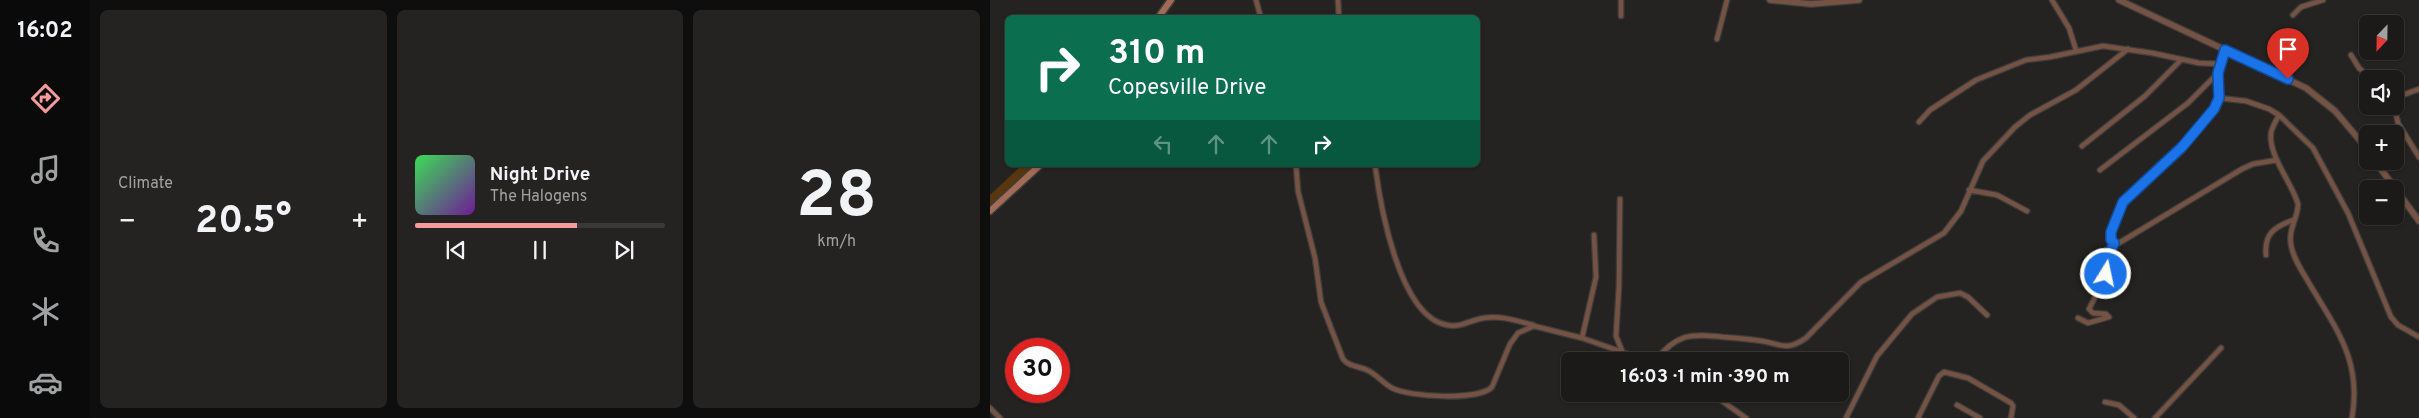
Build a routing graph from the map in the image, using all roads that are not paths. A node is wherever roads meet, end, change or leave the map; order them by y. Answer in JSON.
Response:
{"nodes":[{"id":1,"x":1170,"y":0,"type":"edge"},
{"id":2,"x":1256,"y":0,"type":"edge"},
{"id":3,"x":1338,"y":0,"type":"edge"},
{"id":4,"x":1621,"y":0,"type":"edge"},
{"id":5,"x":1727,"y":0,"type":"edge"},
{"id":6,"x":1770,"y":0,"type":"edge"},
{"id":7,"x":1859,"y":0,"type":"edge"},
{"id":8,"x":2052,"y":0,"type":"edge"},
{"id":9,"x":2119,"y":0,"type":"edge"},
{"id":10,"x":2323,"y":0,"type":"edge"},
{"id":11,"x":1781,"y":1,"type":"edge"},
{"id":12,"x":1832,"y":2,"type":"edge"},
{"id":13,"x":1160,"y":15,"type":"edge"},
{"id":14,"x":1260,"y":15,"type":"edge"},
{"id":15,"x":1340,"y":15,"type":"edge"},
{"id":16,"x":2293,"y":15,"type":"dead end"},
{"id":17,"x":1621,"y":16,"type":"dead end"},
{"id":18,"x":1717,"y":39,"type":"dead end"},
{"id":19,"x":2128,"y":49,"type":"junction"},
{"id":20,"x":2076,"y":50,"type":"junction"},
{"id":21,"x":2225,"y":50,"type":"junction"},
{"id":22,"x":2351,"y":55,"type":"dead end"},
{"id":23,"x":2181,"y":60,"type":"junction"},
{"id":24,"x":2221,"y":64,"type":"junction"},
{"id":25,"x":2361,"y":70,"type":"edge"},
{"id":26,"x":2218,"y":73,"type":"junction"},
{"id":27,"x":2419,"y":90,"type":"edge"},
{"id":28,"x":2404,"y":97,"type":"edge"},
{"id":29,"x":2219,"y":98,"type":"junction"},
{"id":30,"x":2279,"y":115,"type":"junction"},
{"id":31,"x":2397,"y":115,"type":"edge"},
{"id":32,"x":1919,"y":122,"type":"dead end"},
{"id":33,"x":2359,"y":139,"type":"edge"},
{"id":34,"x":2082,"y":146,"type":"dead end"},
{"id":35,"x":2419,"y":157,"type":"edge"},
{"id":36,"x":2277,"y":160,"type":"junction"},
{"id":37,"x":1038,"y":167,"type":"edge"},
{"id":38,"x":1296,"y":167,"type":"edge"},
{"id":39,"x":1375,"y":167,"type":"edge"},
{"id":40,"x":2100,"y":170,"type":"dead end"},
{"id":41,"x":2382,"y":170,"type":"edge"},
{"id":42,"x":1969,"y":190,"type":"junction"},
{"id":43,"x":1620,"y":199,"type":"dead end"},
{"id":44,"x":990,"y":211,"type":"edge"},
{"id":45,"x":2027,"y":211,"type":"dead end"},
{"id":46,"x":2293,"y":220,"type":"junction"},
{"id":47,"x":2419,"y":221,"type":"edge"},
{"id":48,"x":1594,"y":234,"type":"dead end"},
{"id":49,"x":2114,"y":243,"type":"junction"},
{"id":50,"x":2266,"y":255,"type":"dead end"},
{"id":51,"x":1986,"y":315,"type":"dead end"},
{"id":52,"x":2078,"y":318,"type":"dead end"},
{"id":53,"x":1534,"y":326,"type":"junction"},
{"id":54,"x":2419,"y":337,"type":"edge"},
{"id":55,"x":1582,"y":338,"type":"junction"},
{"id":56,"x":2222,"y":348,"type":"dead end"},
{"id":57,"x":1623,"y":352,"type":"joint"},
{"id":58,"x":1664,"y":352,"type":"edge"},
{"id":59,"x":1723,"y":402,"type":"edge"},
{"id":60,"x":2105,"y":402,"type":"dead end"},
{"id":61,"x":1957,"y":405,"type":"dead end"},
{"id":62,"x":990,"y":408,"type":"edge"},
{"id":63,"x":1000,"y":418,"type":"edge"},
{"id":64,"x":1746,"y":418,"type":"edge"},
{"id":65,"x":1846,"y":418,"type":"edge"},
{"id":66,"x":1918,"y":418,"type":"edge"},
{"id":67,"x":1980,"y":418,"type":"edge"},
{"id":68,"x":2011,"y":418,"type":"edge"},
{"id":69,"x":2134,"y":418,"type":"edge"},
{"id":70,"x":2155,"y":418,"type":"edge"},
{"id":71,"x":2352,"y":418,"type":"edge"}],
"edges":[{"from":1,"to":13,"type":"main road"},
{"from":2,"to":14,"type":"street"},
{"from":3,"to":15,"type":"street"},
{"from":4,"to":17,"type":"street"},
{"from":5,"to":18,"type":"street"},
{"from":6,"to":11,"type":"street"},
{"from":7,"to":12,"type":"street"},
{"from":8,"to":20,"type":"street"},
{"from":9,"to":21,"type":"street"},
{"from":10,"to":16,"type":"street"},
{"from":11,"to":12,"type":"street"},
{"from":19,"to":20,"type":"street"},
{"from":19,"to":23,"type":"street"},
{"from":19,"to":42,"type":"street"},
{"from":20,"to":32,"type":"street"},
{"from":21,"to":24,"type":"street"},
{"from":21,"to":33,"type":"street"},
{"from":22,"to":25,"type":"street"},
{"from":23,"to":24,"type":"street"},
{"from":23,"to":34,"type":"street"},
{"from":24,"to":26,"type":"street"},
{"from":26,"to":29,"type":"street"},
{"from":26,"to":40,"type":"street"},
{"from":27,"to":28,"type":"street"},
{"from":29,"to":30,"type":"street"},
{"from":29,"to":49,"type":"street"},
{"from":30,"to":36,"type":"street"},
{"from":30,"to":54,"type":"street"},
{"from":31,"to":35,"type":"street"},
{"from":36,"to":46,"type":"street"},
{"from":36,"to":49,"type":"street"},
{"from":37,"to":44,"type":"main road"},
{"from":38,"to":53,"type":"street"},
{"from":39,"to":53,"type":"street"},
{"from":41,"to":47,"type":"street"},
{"from":42,"to":45,"type":"street"},
{"from":42,"to":58,"type":"street"},
{"from":43,"to":57,"type":"street"},
{"from":46,"to":50,"type":"street"},
{"from":46,"to":71,"type":"street"},
{"from":48,"to":55,"type":"street"},
{"from":49,"to":52,"type":"street"},
{"from":51,"to":65,"type":"street"},
{"from":53,"to":55,"type":"street"},
{"from":55,"to":57,"type":"street"},
{"from":56,"to":70,"type":"street"},
{"from":59,"to":64,"type":"street"},
{"from":60,"to":69,"type":"street"},
{"from":61,"to":67,"type":"street"},
{"from":62,"to":63,"type":"street"},
{"from":66,"to":68,"type":"street"}]}
